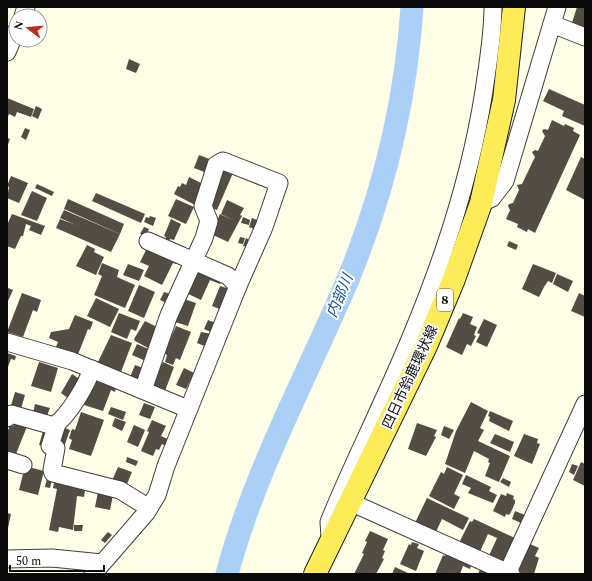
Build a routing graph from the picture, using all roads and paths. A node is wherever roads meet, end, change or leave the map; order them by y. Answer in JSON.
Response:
{"nodes":[{"id":1,"x":493,"y":7,"type":"edge"},
{"id":2,"x":514,"y":7,"type":"edge"},
{"id":3,"x":557,"y":7,"type":"edge"},
{"id":4,"x":552,"y":24,"type":"junction"},
{"id":5,"x":585,"y":37,"type":"edge"},
{"id":6,"x":481,"y":203,"type":"junction"},
{"id":7,"x":148,"y":241,"type":"dead end"},
{"id":8,"x":192,"y":261,"type":"junction"},
{"id":9,"x":238,"y":286,"type":"junction"},
{"id":10,"x":7,"y":342,"type":"edge"},
{"id":11,"x":92,"y":369,"type":"junction"},
{"id":12,"x":143,"y":390,"type":"junction"},
{"id":13,"x":585,"y":404,"type":"edge"},
{"id":14,"x":188,"y":409,"type":"junction"},
{"id":15,"x":7,"y":420,"type":"edge"},
{"id":16,"x":57,"y":424,"type":"junction"},
{"id":17,"x":350,"y":502,"type":"junction"},
{"id":18,"x":149,"y":508,"type":"junction"},
{"id":19,"x":330,"y":540,"type":"junction"},
{"id":20,"x":7,"y":559,"type":"edge"},
{"id":21,"x":98,"y":568,"type":"edge"},
{"id":22,"x":315,"y":574,"type":"edge"},
{"id":23,"x":509,"y":574,"type":"edge"}],
"edges":[{"from":1,"to":19,"type":"street"},
{"from":2,"to":6,"type":"main road","name":"四日市鈴鹿環状線","number":"8"},
{"from":3,"to":4,"type":"street"},
{"from":4,"to":5,"type":"street"},
{"from":4,"to":6,"type":"street"},
{"from":6,"to":17,"type":"main road","name":"四日市鈴鹿環状線","number":"8"},
{"from":7,"to":8,"type":"street"},
{"from":8,"to":9,"type":"street"},
{"from":8,"to":9,"type":"street"},
{"from":8,"to":12,"type":"street"},
{"from":9,"to":14,"type":"street"},
{"from":10,"to":11,"type":"street"},
{"from":11,"to":12,"type":"street"},
{"from":11,"to":16,"type":"street"},
{"from":12,"to":14,"type":"street"},
{"from":13,"to":23,"type":"street"},
{"from":14,"to":18,"type":"street"},
{"from":15,"to":16,"type":"street"},
{"from":16,"to":18,"type":"street"},
{"from":17,"to":19,"type":"main road","name":"四日市鈴鹿環状線","number":"8"},
{"from":17,"to":23,"type":"street"},
{"from":18,"to":21,"type":"street"},
{"from":19,"to":22,"type":"main road","name":"四日市鈴鹿環状線","number":"8"},
{"from":20,"to":21,"type":"street"}]}
